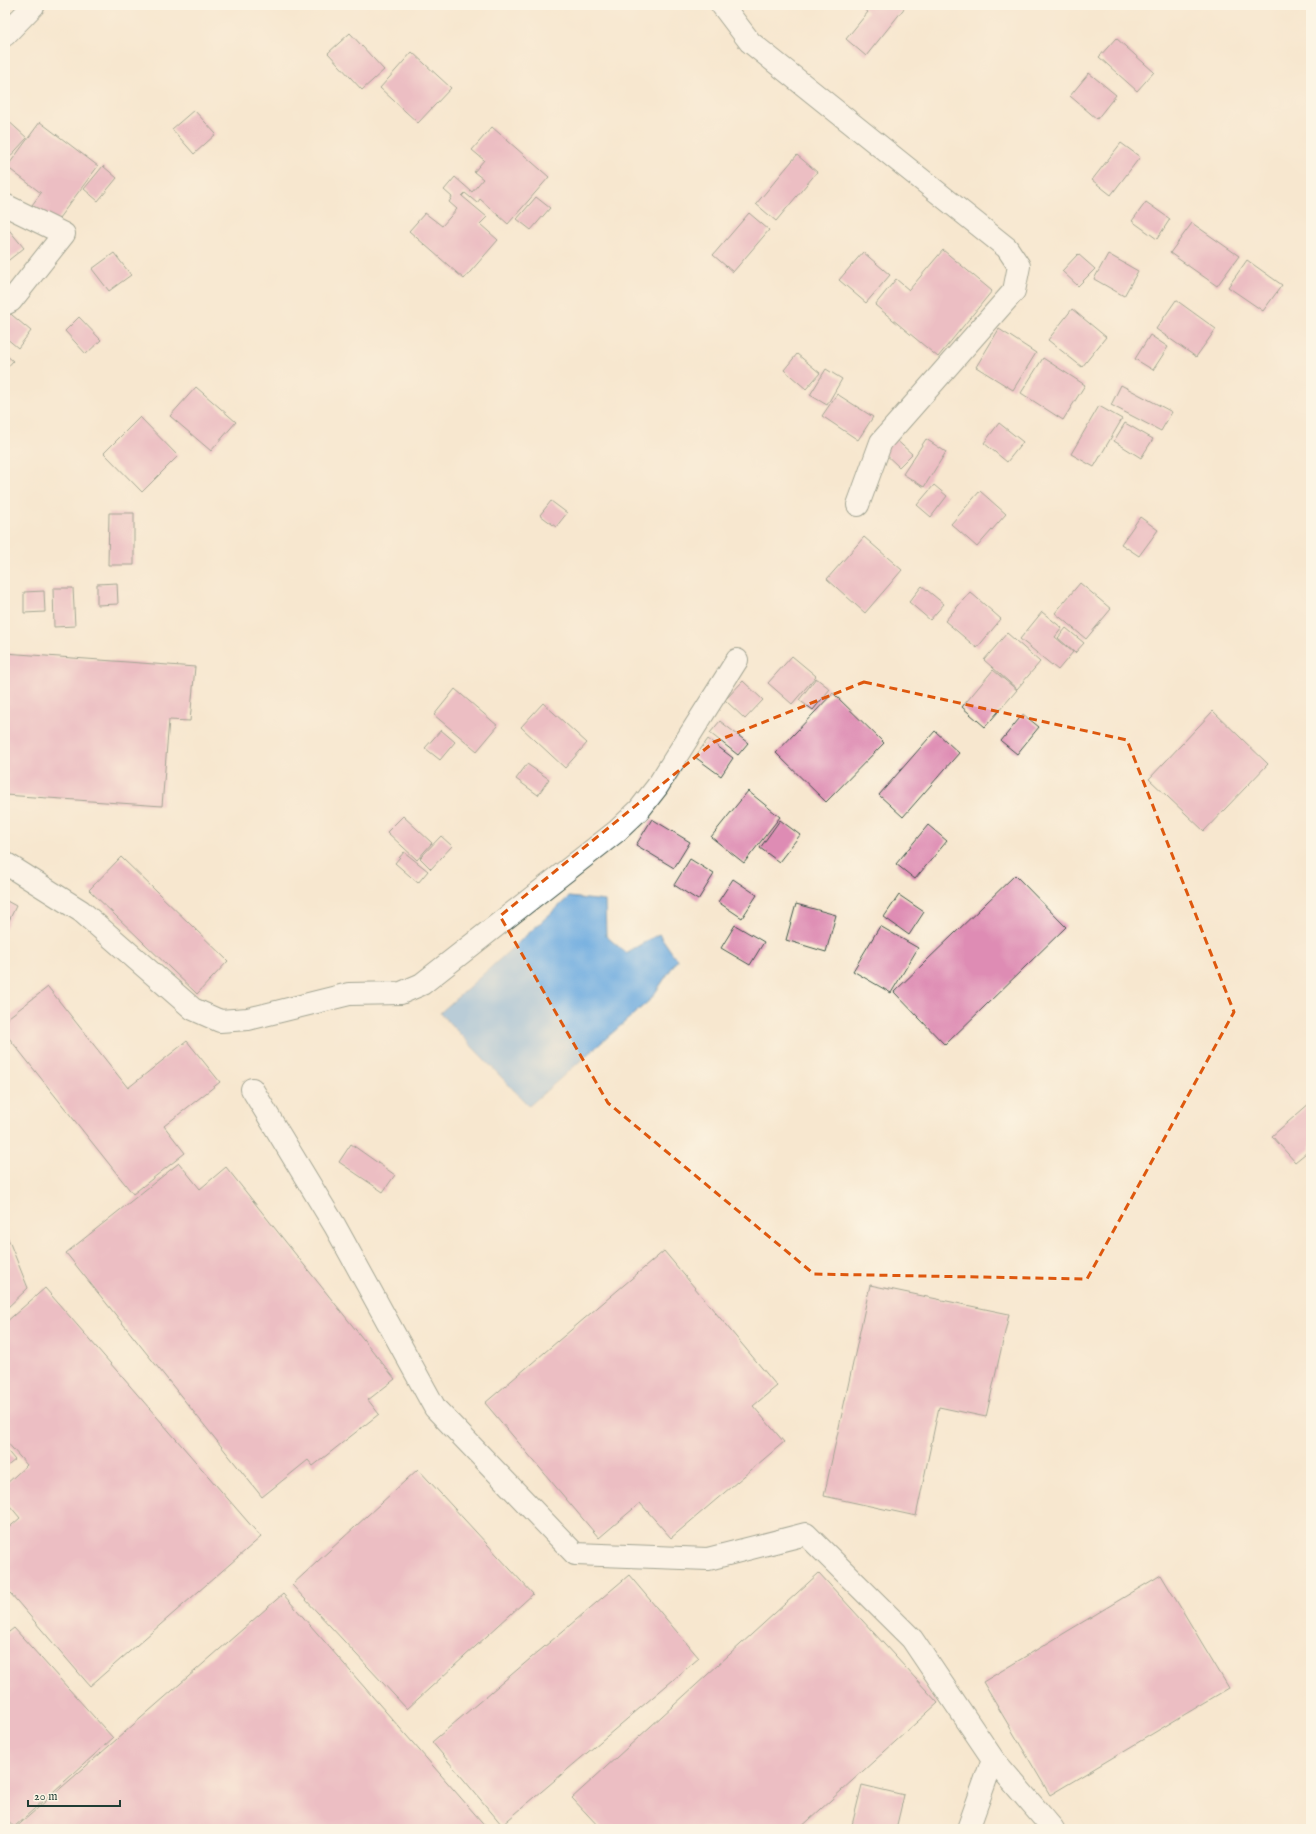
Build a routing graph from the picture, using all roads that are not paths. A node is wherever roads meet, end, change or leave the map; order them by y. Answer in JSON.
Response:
{"nodes":[{"id":1,"x":34,"y":5,"type":"edge"},
{"id":2,"x":722,"y":5,"type":"edge"},
{"id":3,"x":5,"y":35,"type":"edge"},
{"id":4,"x":5,"y":205,"type":"edge"},
{"id":5,"x":5,"y":304,"type":"edge"},
{"id":6,"x":858,"y":505,"type":"dead end"},
{"id":7,"x":737,"y":660,"type":"dead end"},
{"id":8,"x":5,"y":863,"type":"edge"},
{"id":9,"x":252,"y":1089,"type":"dead end"},
{"id":10,"x":993,"y":1759,"type":"junction"},
{"id":11,"x":968,"y":1829,"type":"edge"},
{"id":12,"x":1053,"y":1829,"type":"edge"}],
"edges":[{"from":1,"to":3,"type":"street"},
{"from":2,"to":6,"type":"street"},
{"from":4,"to":5,"type":"street"},
{"from":7,"to":8,"type":"street"},
{"from":9,"to":10,"type":"street"},
{"from":10,"to":11,"type":"street"},
{"from":10,"to":12,"type":"street"}]}
